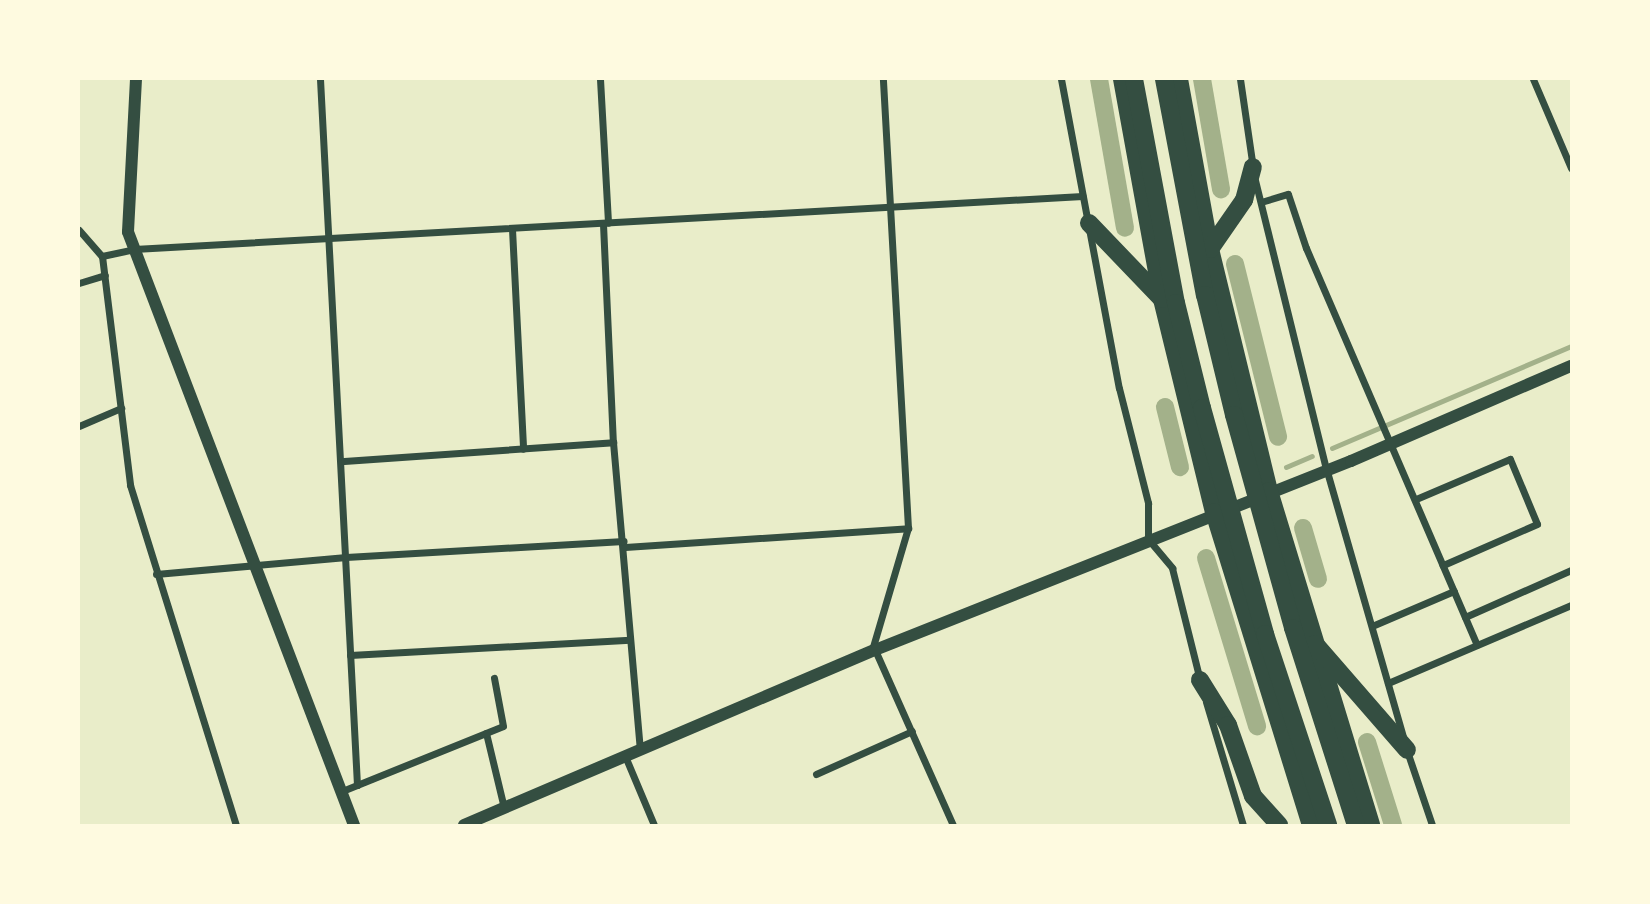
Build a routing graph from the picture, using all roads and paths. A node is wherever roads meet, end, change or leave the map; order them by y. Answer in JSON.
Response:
{"nodes":[{"id":1,"x":136,"y":79,"type":"edge"},
{"id":2,"x":320,"y":79,"type":"edge"},
{"id":3,"x":600,"y":79,"type":"edge"},
{"id":4,"x":883,"y":79,"type":"edge"},
{"id":5,"x":1061,"y":79,"type":"edge"},
{"id":6,"x":1122,"y":79,"type":"edge"},
{"id":7,"x":1135,"y":79,"type":"edge"},
{"id":8,"x":1164,"y":79,"type":"edge"},
{"id":9,"x":1179,"y":79,"type":"edge"},
{"id":10,"x":1240,"y":79,"type":"edge"},
{"id":11,"x":1533,"y":79,"type":"edge"},
{"id":12,"x":1253,"y":167,"type":"junction"},
{"id":13,"x":1571,"y":169,"type":"edge"},
{"id":14,"x":1083,"y":196,"type":"junction"},
{"id":15,"x":1261,"y":202,"type":"junction"},
{"id":16,"x":890,"y":206,"type":"junction"},
{"id":17,"x":1089,"y":223,"type":"junction"},
{"id":18,"x":605,"y":224,"type":"junction"},
{"id":19,"x":512,"y":229,"type":"junction"},
{"id":20,"x":79,"y":230,"type":"edge"},
{"id":21,"x":328,"y":238,"type":"junction"},
{"id":22,"x":134,"y":249,"type":"junction"},
{"id":23,"x":1210,"y":249,"type":"junction"},
{"id":24,"x":102,"y":256,"type":"junction"},
{"id":25,"x":104,"y":275,"type":"junction"},
{"id":26,"x":79,"y":283,"type":"edge"},
{"id":27,"x":1162,"y":299,"type":"junction"},
{"id":28,"x":1571,"y":366,"type":"edge"},
{"id":29,"x":121,"y":408,"type":"junction"},
{"id":30,"x":79,"y":426,"type":"edge"},
{"id":31,"x":612,"y":442,"type":"junction"},
{"id":32,"x":1391,"y":443,"type":"junction"},
{"id":33,"x":523,"y":449,"type":"junction"},
{"id":34,"x":344,"y":461,"type":"junction"},
{"id":35,"x":1326,"y":468,"type":"junction"},
{"id":36,"x":1269,"y":491,"type":"junction"},
{"id":37,"x":1416,"y":499,"type":"junction"},
{"id":38,"x":1214,"y":512,"type":"junction"},
{"id":39,"x":908,"y":528,"type":"junction"},
{"id":40,"x":1148,"y":539,"type":"junction"},
{"id":41,"x":624,"y":544,"type":"junction"},
{"id":42,"x":346,"y":557,"type":"junction"},
{"id":43,"x":1443,"y":565,"type":"junction"},
{"id":44,"x":254,"y":566,"type":"junction"},
{"id":45,"x":1571,"y":570,"type":"edge"},
{"id":46,"x":156,"y":574,"type":"junction"},
{"id":47,"x":1454,"y":591,"type":"junction"},
{"id":48,"x":1571,"y":605,"type":"edge"},
{"id":49,"x":1465,"y":617,"type":"junction"},
{"id":50,"x":1372,"y":626,"type":"junction"},
{"id":51,"x":1311,"y":638,"type":"junction"},
{"id":52,"x":630,"y":640,"type":"junction"},
{"id":53,"x":1477,"y":645,"type":"junction"},
{"id":54,"x":874,"y":651,"type":"junction"},
{"id":55,"x":350,"y":655,"type":"junction"},
{"id":56,"x":494,"y":678,"type":"dead end"},
{"id":57,"x":1200,"y":680,"type":"junction"},
{"id":58,"x":1388,"y":683,"type":"junction"},
{"id":59,"x":912,"y":731,"type":"junction"},
{"id":60,"x":486,"y":733,"type":"junction"},
{"id":61,"x":640,"y":750,"type":"junction"},
{"id":62,"x":1407,"y":750,"type":"junction"},
{"id":63,"x":625,"y":757,"type":"junction"},
{"id":64,"x":816,"y":774,"type":"dead end"},
{"id":65,"x":357,"y":785,"type":"junction"},
{"id":66,"x":342,"y":792,"type":"junction"},
{"id":67,"x":504,"y":808,"type":"junction"},
{"id":68,"x":236,"y":825,"type":"edge"},
{"id":69,"x":354,"y":825,"type":"edge"},
{"id":70,"x":464,"y":825,"type":"edge"},
{"id":71,"x":654,"y":825,"type":"edge"},
{"id":72,"x":953,"y":825,"type":"edge"},
{"id":73,"x":1243,"y":825,"type":"edge"},
{"id":74,"x":1279,"y":825,"type":"edge"},
{"id":75,"x":1311,"y":825,"type":"edge"},
{"id":76,"x":1328,"y":825,"type":"edge"},
{"id":77,"x":1356,"y":825,"type":"edge"},
{"id":78,"x":1371,"y":825,"type":"edge"},
{"id":79,"x":1432,"y":825,"type":"edge"}],
"edges":[{"from":1,"to":22,"type":"street"},
{"from":2,"to":21,"type":"street"},
{"from":3,"to":18,"type":"street"},
{"from":4,"to":16,"type":"street"},
{"from":5,"to":14,"type":"street"},
{"from":6,"to":27,"type":"highway"},
{"from":7,"to":76,"type":"highway"},
{"from":8,"to":77,"type":"highway"},
{"from":9,"to":23,"type":"highway"},
{"from":10,"to":12,"type":"street"},
{"from":11,"to":13,"type":"street"},
{"from":12,"to":15,"type":"street"},
{"from":12,"to":23,"type":"highway"},
{"from":14,"to":16,"type":"street"},
{"from":14,"to":17,"type":"street"},
{"from":15,"to":32,"type":"street"},
{"from":15,"to":35,"type":"street"},
{"from":16,"to":18,"type":"street"},
{"from":16,"to":39,"type":"street"},
{"from":17,"to":27,"type":"highway"},
{"from":17,"to":40,"type":"street"},
{"from":18,"to":19,"type":"street"},
{"from":18,"to":31,"type":"street"},
{"from":19,"to":21,"type":"street"},
{"from":19,"to":33,"type":"street"},
{"from":20,"to":24,"type":"street"},
{"from":21,"to":22,"type":"street"},
{"from":21,"to":34,"type":"street"},
{"from":22,"to":24,"type":"street"},
{"from":22,"to":44,"type":"street"},
{"from":23,"to":36,"type":"highway"},
{"from":24,"to":25,"type":"street"},
{"from":25,"to":26,"type":"street"},
{"from":25,"to":29,"type":"street"},
{"from":27,"to":38,"type":"highway"},
{"from":28,"to":32,"type":"street"},
{"from":29,"to":30,"type":"street"},
{"from":29,"to":46,"type":"street"},
{"from":31,"to":33,"type":"street"},
{"from":31,"to":41,"type":"street"},
{"from":32,"to":35,"type":"street"},
{"from":32,"to":37,"type":"street"},
{"from":33,"to":34,"type":"street"},
{"from":34,"to":42,"type":"street"},
{"from":35,"to":36,"type":"street"},
{"from":35,"to":50,"type":"street"},
{"from":36,"to":38,"type":"street"},
{"from":36,"to":51,"type":"highway"},
{"from":37,"to":43,"type":"street"},
{"from":37,"to":43,"type":"street"},
{"from":38,"to":40,"type":"street"},
{"from":38,"to":75,"type":"highway"},
{"from":39,"to":41,"type":"street"},
{"from":39,"to":54,"type":"street"},
{"from":40,"to":54,"type":"street"},
{"from":40,"to":57,"type":"street"},
{"from":41,"to":42,"type":"street"},
{"from":41,"to":52,"type":"street"},
{"from":42,"to":44,"type":"street"},
{"from":42,"to":55,"type":"street"},
{"from":43,"to":47,"type":"street"},
{"from":44,"to":46,"type":"street"},
{"from":44,"to":66,"type":"street"},
{"from":45,"to":49,"type":"street"},
{"from":46,"to":68,"type":"street"},
{"from":47,"to":49,"type":"street"},
{"from":47,"to":50,"type":"street"},
{"from":48,"to":53,"type":"street"},
{"from":49,"to":53,"type":"street"},
{"from":50,"to":58,"type":"street"},
{"from":51,"to":62,"type":"highway"},
{"from":51,"to":78,"type":"highway"},
{"from":52,"to":55,"type":"street"},
{"from":52,"to":61,"type":"street"},
{"from":53,"to":58,"type":"street"},
{"from":54,"to":59,"type":"street"},
{"from":54,"to":61,"type":"street"},
{"from":55,"to":65,"type":"street"},
{"from":56,"to":60,"type":"street"},
{"from":57,"to":73,"type":"street"},
{"from":57,"to":74,"type":"highway"},
{"from":58,"to":62,"type":"street"},
{"from":59,"to":64,"type":"street"},
{"from":59,"to":72,"type":"street"},
{"from":60,"to":65,"type":"street"},
{"from":60,"to":67,"type":"street"},
{"from":61,"to":63,"type":"street"},
{"from":62,"to":79,"type":"street"},
{"from":63,"to":67,"type":"street"},
{"from":63,"to":71,"type":"street"},
{"from":65,"to":66,"type":"street"},
{"from":66,"to":69,"type":"street"},
{"from":67,"to":70,"type":"street"}]}
